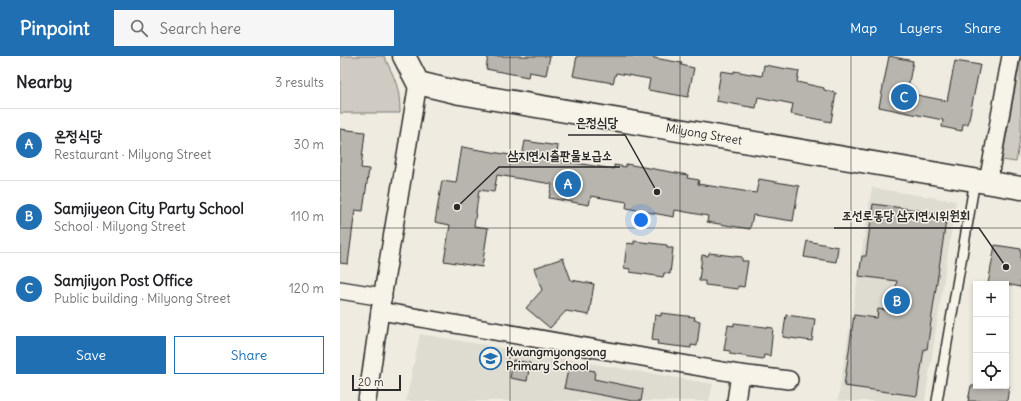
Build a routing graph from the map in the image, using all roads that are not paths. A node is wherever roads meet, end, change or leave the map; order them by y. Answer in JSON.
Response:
{"nodes":[{"id":1,"x":404,"y":56,"type":"edge"},
{"id":2,"x":1011,"y":56,"type":"edge"},
{"id":3,"x":418,"y":83,"type":"junction"},
{"id":4,"x":982,"y":181,"type":"junction"},
{"id":5,"x":1021,"y":188,"type":"edge"},
{"id":6,"x":340,"y":290,"type":"edge"},
{"id":7,"x":382,"y":304,"type":"junction"},
{"id":8,"x":740,"y":374,"type":"junction"},
{"id":9,"x":789,"y":380,"type":"dead end"},
{"id":10,"x":367,"y":401,"type":"edge"},
{"id":11,"x":736,"y":401,"type":"edge"},
{"id":12,"x":936,"y":401,"type":"edge"}],
"edges":[{"from":1,"to":3,"type":"main road"},
{"from":2,"to":4,"type":"street"},
{"from":3,"to":4,"type":"main road","name":"Milyong Street"},
{"from":3,"to":7,"type":"street"},
{"from":4,"to":5,"type":"main road","name":"Milyong Street"},
{"from":4,"to":12,"type":"lane"},
{"from":6,"to":7,"type":"street"},
{"from":7,"to":8,"type":"street"},
{"from":7,"to":10,"type":"street"},
{"from":8,"to":9,"type":"street"},
{"from":8,"to":11,"type":"street"}]}
